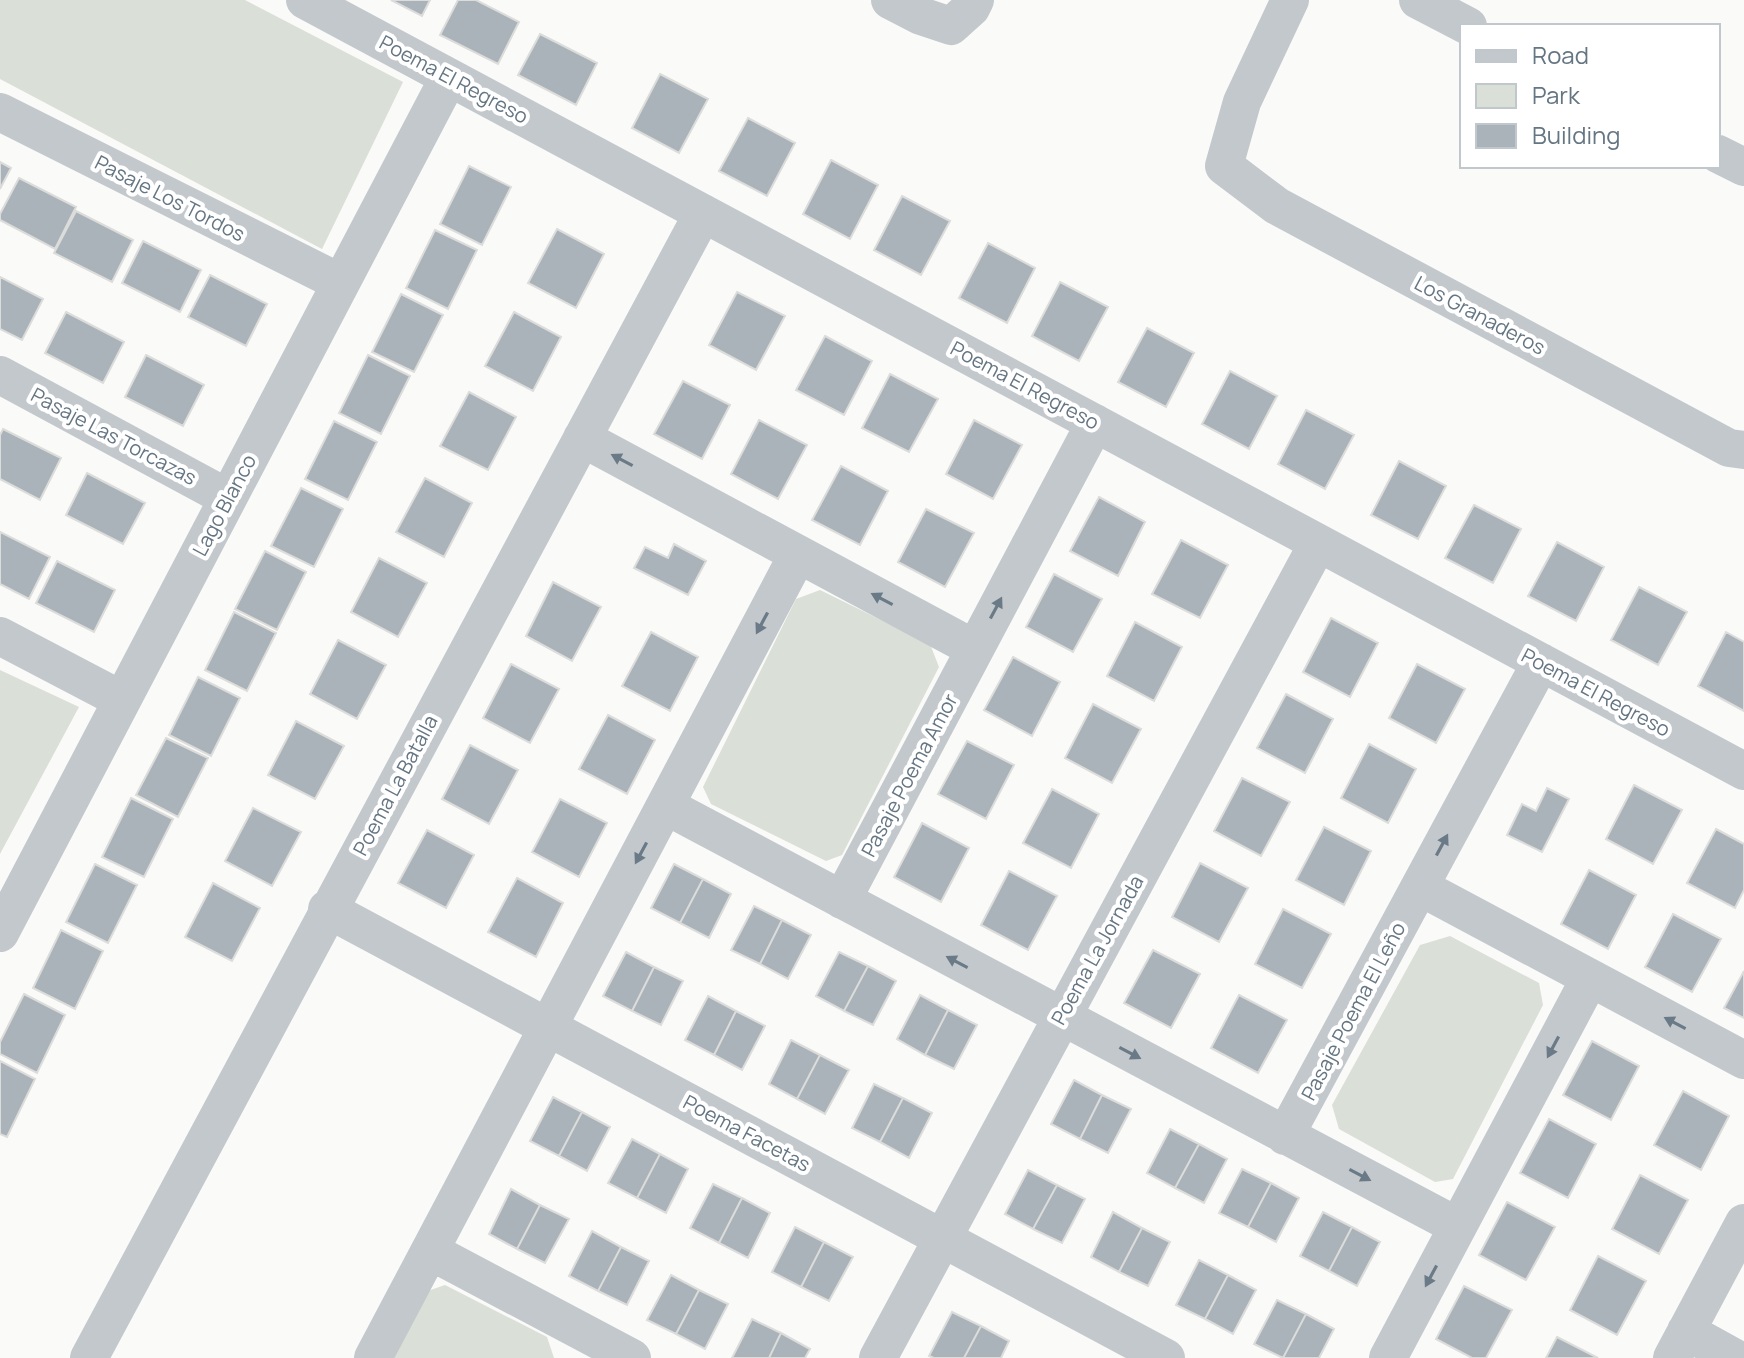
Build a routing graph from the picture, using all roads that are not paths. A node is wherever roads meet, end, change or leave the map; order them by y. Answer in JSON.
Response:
{"nodes":[{"id":1,"x":305,"y":0,"type":"edge"},
{"id":2,"x":890,"y":0,"type":"edge"},
{"id":3,"x":1290,"y":0,"type":"edge"},
{"id":4,"x":1418,"y":0,"type":"edge"},
{"id":5,"x":963,"y":13,"type":"edge"},
{"id":6,"x":1464,"y":24,"type":"edge"},
{"id":7,"x":449,"y":77,"type":"junction"},
{"id":8,"x":0,"y":112,"type":"edge"},
{"id":9,"x":1720,"y":155,"type":"edge"},
{"id":10,"x":1744,"y":167,"type":"edge"},
{"id":11,"x":703,"y":213,"type":"junction"},
{"id":12,"x":341,"y":283,"type":"junction"},
{"id":13,"x":0,"y":375,"type":"edge"},
{"id":14,"x":1095,"y":423,"type":"junction"},
{"id":15,"x":582,"y":438,"type":"junction"},
{"id":16,"x":1744,"y":450,"type":"edge"},
{"id":17,"x":228,"y":498,"type":"junction"},
{"id":18,"x":1318,"y":543,"type":"junction"},
{"id":19,"x":798,"y":554,"type":"junction"},
{"id":20,"x":0,"y":636,"type":"edge"},
{"id":21,"x":975,"y":649,"type":"junction"},
{"id":22,"x":1541,"y":662,"type":"junction"},
{"id":23,"x":122,"y":700,"type":"junction"},
{"id":24,"x":1744,"y":771,"type":"edge"},
{"id":25,"x":666,"y":806,"type":"junction"},
{"id":26,"x":1420,"y":887,"type":"junction"},
{"id":27,"x":842,"y":900,"type":"junction"},
{"id":28,"x":327,"y":909,"type":"junction"},
{"id":29,"x":0,"y":933,"type":"edge"},
{"id":30,"x":1590,"y":978,"type":"junction"},
{"id":31,"x":1061,"y":1017,"type":"junction"},
{"id":32,"x":549,"y":1028,"type":"junction"},
{"id":33,"x":1744,"y":1060,"type":"edge"},
{"id":34,"x":1285,"y":1136,"type":"junction"},
{"id":35,"x":1744,"y":1223,"type":"edge"},
{"id":36,"x":1457,"y":1226,"type":"junction"},
{"id":37,"x":941,"y":1238,"type":"junction"},
{"id":38,"x":430,"y":1251,"type":"junction"},
{"id":39,"x":1679,"y":1344,"type":"edge"},
{"id":40,"x":591,"y":1348,"type":"edge"},
{"id":41,"x":89,"y":1358,"type":"edge"},
{"id":42,"x":373,"y":1358,"type":"edge"},
{"id":43,"x":632,"y":1358,"type":"edge"},
{"id":44,"x":878,"y":1358,"type":"edge"},
{"id":45,"x":1166,"y":1358,"type":"edge"},
{"id":46,"x":1388,"y":1358,"type":"edge"},
{"id":47,"x":1735,"y":1358,"type":"edge"}],
"edges":[{"from":1,"to":7,"type":"street","name":"Poema El Regreso"},
{"from":2,"to":5,"type":"street"},
{"from":3,"to":16,"type":"street","name":"Los Granaderos"},
{"from":4,"to":6,"type":"street"},
{"from":7,"to":11,"type":"street","name":"Poema El Regreso"},
{"from":7,"to":12,"type":"street","name":"Lago Blanco"},
{"from":8,"to":12,"type":"street","name":"Pasaje Los Tordos"},
{"from":9,"to":10,"type":"street"},
{"from":11,"to":14,"type":"street","name":"Poema El Regreso"},
{"from":11,"to":15,"type":"street","name":"Poema La Batalla"},
{"from":12,"to":17,"type":"street","name":"Lago Blanco"},
{"from":13,"to":17,"type":"street","name":"Pasaje Las Torcazas"},
{"from":14,"to":18,"type":"street","name":"Poema El Regreso"},
{"from":21,"to":14,"type":"street","name":"Pasaje Poema Amor","one_way":true},
{"from":19,"to":15,"type":"street","one_way":true},
{"from":15,"to":28,"type":"street","name":"Poema La Batalla"},
{"from":17,"to":23,"type":"street","name":"Lago Blanco"},
{"from":18,"to":22,"type":"street","name":"Poema El Regreso"},
{"from":18,"to":31,"type":"street","name":"Poema La Jornada"},
{"from":21,"to":19,"type":"street","one_way":true},
{"from":19,"to":25,"type":"street","one_way":true},
{"from":20,"to":23,"type":"street"},
{"from":21,"to":27,"type":"street","name":"Pasaje Poema Amor"},
{"from":22,"to":24,"type":"street","name":"Poema El Regreso"},
{"from":26,"to":22,"type":"street","name":"Pasaje Poema El Leño","one_way":true},
{"from":23,"to":29,"type":"street","name":"Lago Blanco"},
{"from":25,"to":27,"type":"street"},
{"from":25,"to":32,"type":"street","one_way":true},
{"from":26,"to":30,"type":"street"},
{"from":26,"to":34,"type":"street","name":"Pasaje Poema El Leño"},
{"from":31,"to":27,"type":"street","one_way":true},
{"from":28,"to":32,"type":"street","name":"Poema Facetas"},
{"from":28,"to":41,"type":"street","name":"Poema La Batalla"},
{"from":33,"to":30,"type":"street","one_way":true},
{"from":30,"to":36,"type":"street","one_way":true},
{"from":31,"to":34,"type":"street","one_way":true},
{"from":31,"to":37,"type":"street","name":"Poema La Jornada"},
{"from":32,"to":37,"type":"street","name":"Poema Facetas"},
{"from":32,"to":38,"type":"street"},
{"from":34,"to":36,"type":"street","one_way":true},
{"from":35,"to":39,"type":"street"},
{"from":36,"to":46,"type":"street","one_way":true},
{"from":37,"to":44,"type":"street","name":"Poema La Jornada"},
{"from":37,"to":45,"type":"street","name":"Poema Facetas"},
{"from":38,"to":40,"type":"street"},
{"from":38,"to":42,"type":"street"},
{"from":39,"to":47,"type":"street"},
{"from":40,"to":43,"type":"street"}]}
